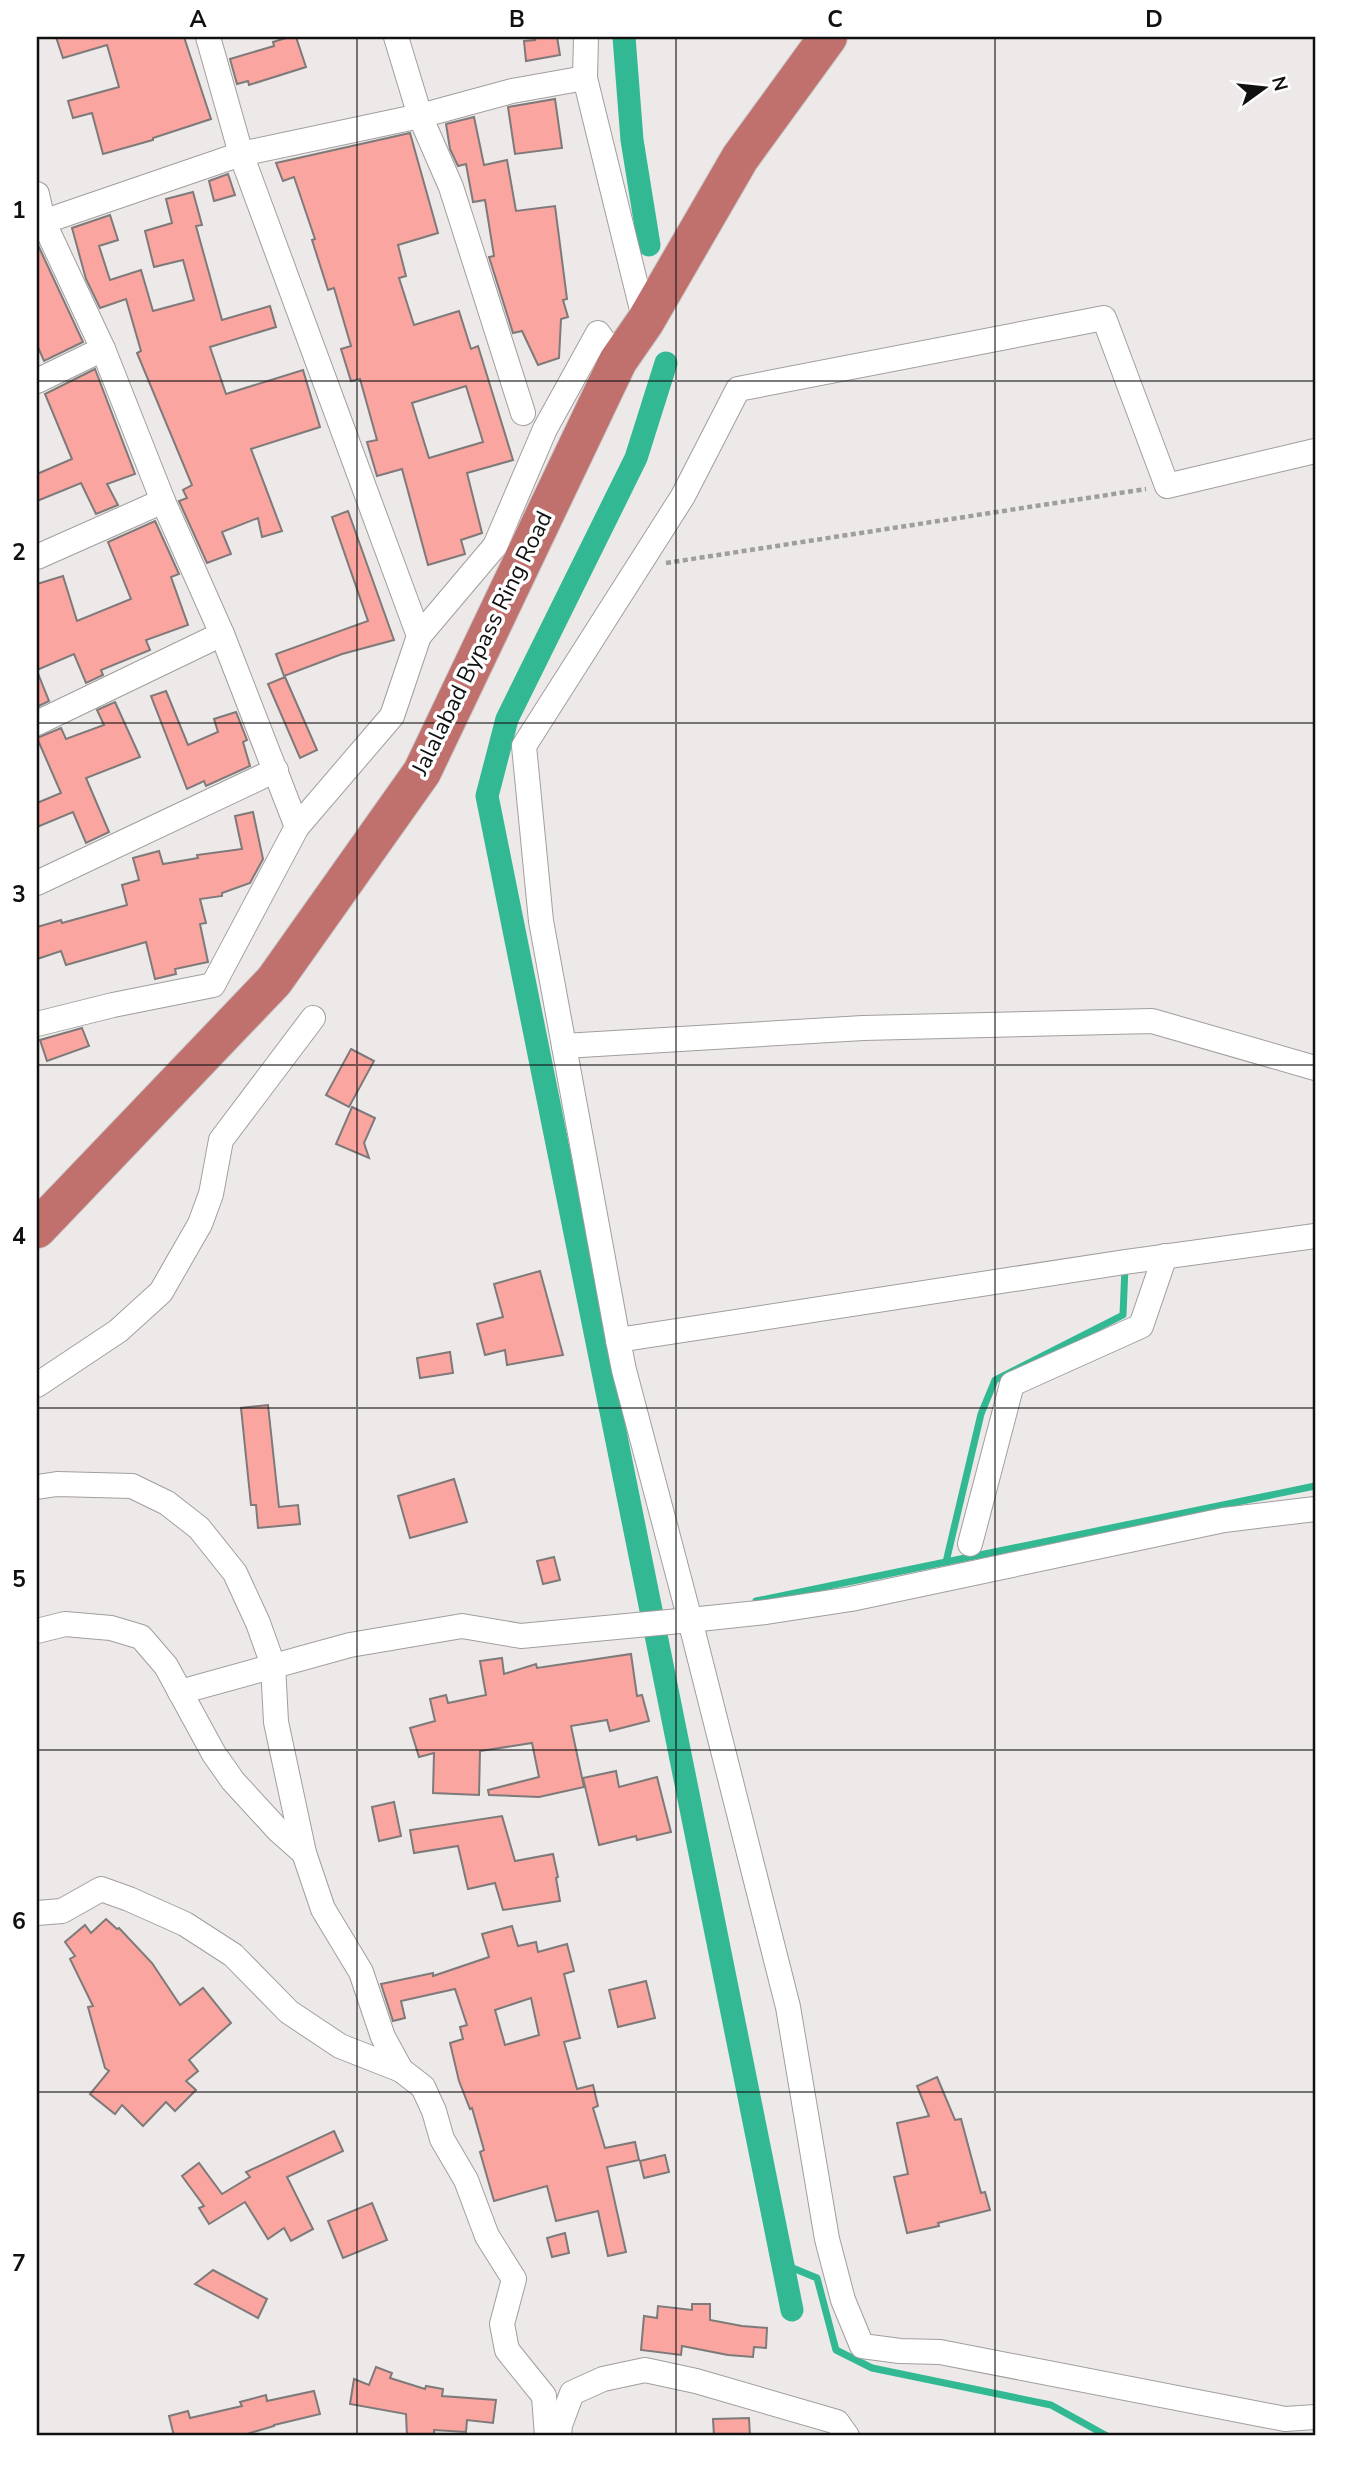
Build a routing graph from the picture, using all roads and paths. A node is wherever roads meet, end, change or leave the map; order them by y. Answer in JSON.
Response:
{"nodes":[{"id":1,"x":208,"y":37,"type":"edge"},
{"id":2,"x":397,"y":37,"type":"edge"},
{"id":3,"x":586,"y":37,"type":"edge"},
{"id":4,"x":828,"y":37,"type":"edge"},
{"id":5,"x":585,"y":78,"type":"junction"},
{"id":6,"x":420,"y":116,"type":"junction"},
{"id":7,"x":242,"y":154,"type":"junction"},
{"id":8,"x":37,"y":194,"type":"edge"},
{"id":9,"x":40,"y":222,"type":"edge"},
{"id":10,"x":645,"y":323,"type":"junction"},
{"id":11,"x":103,"y":349,"type":"junction"},
{"id":12,"x":618,"y":361,"type":"junction"},
{"id":13,"x":37,"y":381,"type":"edge"},
{"id":14,"x":523,"y":413,"type":"dead end"},
{"id":15,"x":1315,"y":451,"type":"edge"},
{"id":16,"x":1167,"y":486,"type":"junction"},
{"id":17,"x":163,"y":501,"type":"junction"},
{"id":18,"x":37,"y":557,"type":"edge"},
{"id":19,"x":638,"y":567,"type":"junction"},
{"id":20,"x":222,"y":635,"type":"junction"},
{"id":21,"x":419,"y":636,"type":"junction"},
{"id":22,"x":37,"y":723,"type":"edge"},
{"id":23,"x":276,"y":770,"type":"junction"},
{"id":24,"x":297,"y":827,"type":"junction"},
{"id":25,"x":37,"y":883,"type":"edge"},
{"id":26,"x":313,"y":1018,"type":"dead end"},
{"id":27,"x":37,"y":1024,"type":"edge"},
{"id":28,"x":564,"y":1046,"type":"junction"},
{"id":29,"x":1315,"y":1068,"type":"edge"},
{"id":30,"x":37,"y":1229,"type":"edge"},
{"id":31,"x":1315,"y":1236,"type":"edge"},
{"id":32,"x":1165,"y":1256,"type":"junction"},
{"id":33,"x":618,"y":1340,"type":"junction"},
{"id":34,"x":37,"y":1385,"type":"edge"},
{"id":35,"x":37,"y":1487,"type":"edge"},
{"id":36,"x":1315,"y":1509,"type":"edge"},
{"id":37,"x":971,"y":1544,"type":"dead end"},
{"id":38,"x":690,"y":1620,"type":"junction"},
{"id":39,"x":37,"y":1631,"type":"edge"},
{"id":40,"x":273,"y":1665,"type":"junction"},
{"id":41,"x":180,"y":1692,"type":"junction"},
{"id":42,"x":304,"y":1853,"type":"junction"},
{"id":43,"x":37,"y":1913,"type":"edge"},
{"id":44,"x":401,"y":2070,"type":"junction"},
{"id":45,"x":1315,"y":2417,"type":"edge"},
{"id":46,"x":547,"y":2436,"type":"edge"},
{"id":47,"x":559,"y":2436,"type":"edge"},
{"id":48,"x":847,"y":2436,"type":"edge"}],
"edges":[{"from":1,"to":7,"type":"street"},
{"from":2,"to":6,"type":"street"},
{"from":3,"to":5,"type":"street"},
{"from":4,"to":10,"type":"highway","name":"Jalalabad Bypass Ring Road"},
{"from":5,"to":6,"type":"street"},
{"from":5,"to":10,"type":"street"},
{"from":6,"to":7,"type":"street"},
{"from":6,"to":14,"type":"street"},
{"from":7,"to":9,"type":"street"},
{"from":7,"to":21,"type":"street"},
{"from":8,"to":9,"type":"street"},
{"from":9,"to":11,"type":"street"},
{"from":10,"to":12,"type":"highway","name":"Jalalabad Bypass Ring Road"},
{"from":11,"to":13,"type":"street"},
{"from":11,"to":17,"type":"street"},
{"from":12,"to":21,"type":"street"},
{"from":12,"to":30,"type":"highway","name":"Jalalabad Bypass Ring Road"},
{"from":15,"to":16,"type":"street"},
{"from":16,"to":19,"type":"path"},
{"from":16,"to":19,"type":"street"},
{"from":17,"to":18,"type":"street"},
{"from":17,"to":20,"type":"street"},
{"from":19,"to":28,"type":"street"},
{"from":20,"to":22,"type":"street"},
{"from":20,"to":23,"type":"street"},
{"from":21,"to":24,"type":"street"},
{"from":23,"to":24,"type":"street"},
{"from":23,"to":25,"type":"street"},
{"from":24,"to":27,"type":"street"},
{"from":26,"to":34,"type":"street"},
{"from":28,"to":29,"type":"street"},
{"from":28,"to":33,"type":"street"},
{"from":31,"to":32,"type":"street"},
{"from":32,"to":33,"type":"street"},
{"from":32,"to":37,"type":"street"},
{"from":33,"to":38,"type":"street"},
{"from":35,"to":40,"type":"street"},
{"from":36,"to":38,"type":"street"},
{"from":38,"to":40,"type":"street"},
{"from":38,"to":45,"type":"street"},
{"from":39,"to":41,"type":"street"},
{"from":40,"to":41,"type":"street"},
{"from":40,"to":42,"type":"street"},
{"from":41,"to":42,"type":"street"},
{"from":42,"to":44,"type":"street"},
{"from":43,"to":44,"type":"street"},
{"from":44,"to":46,"type":"street"},
{"from":47,"to":48,"type":"street"}]}
